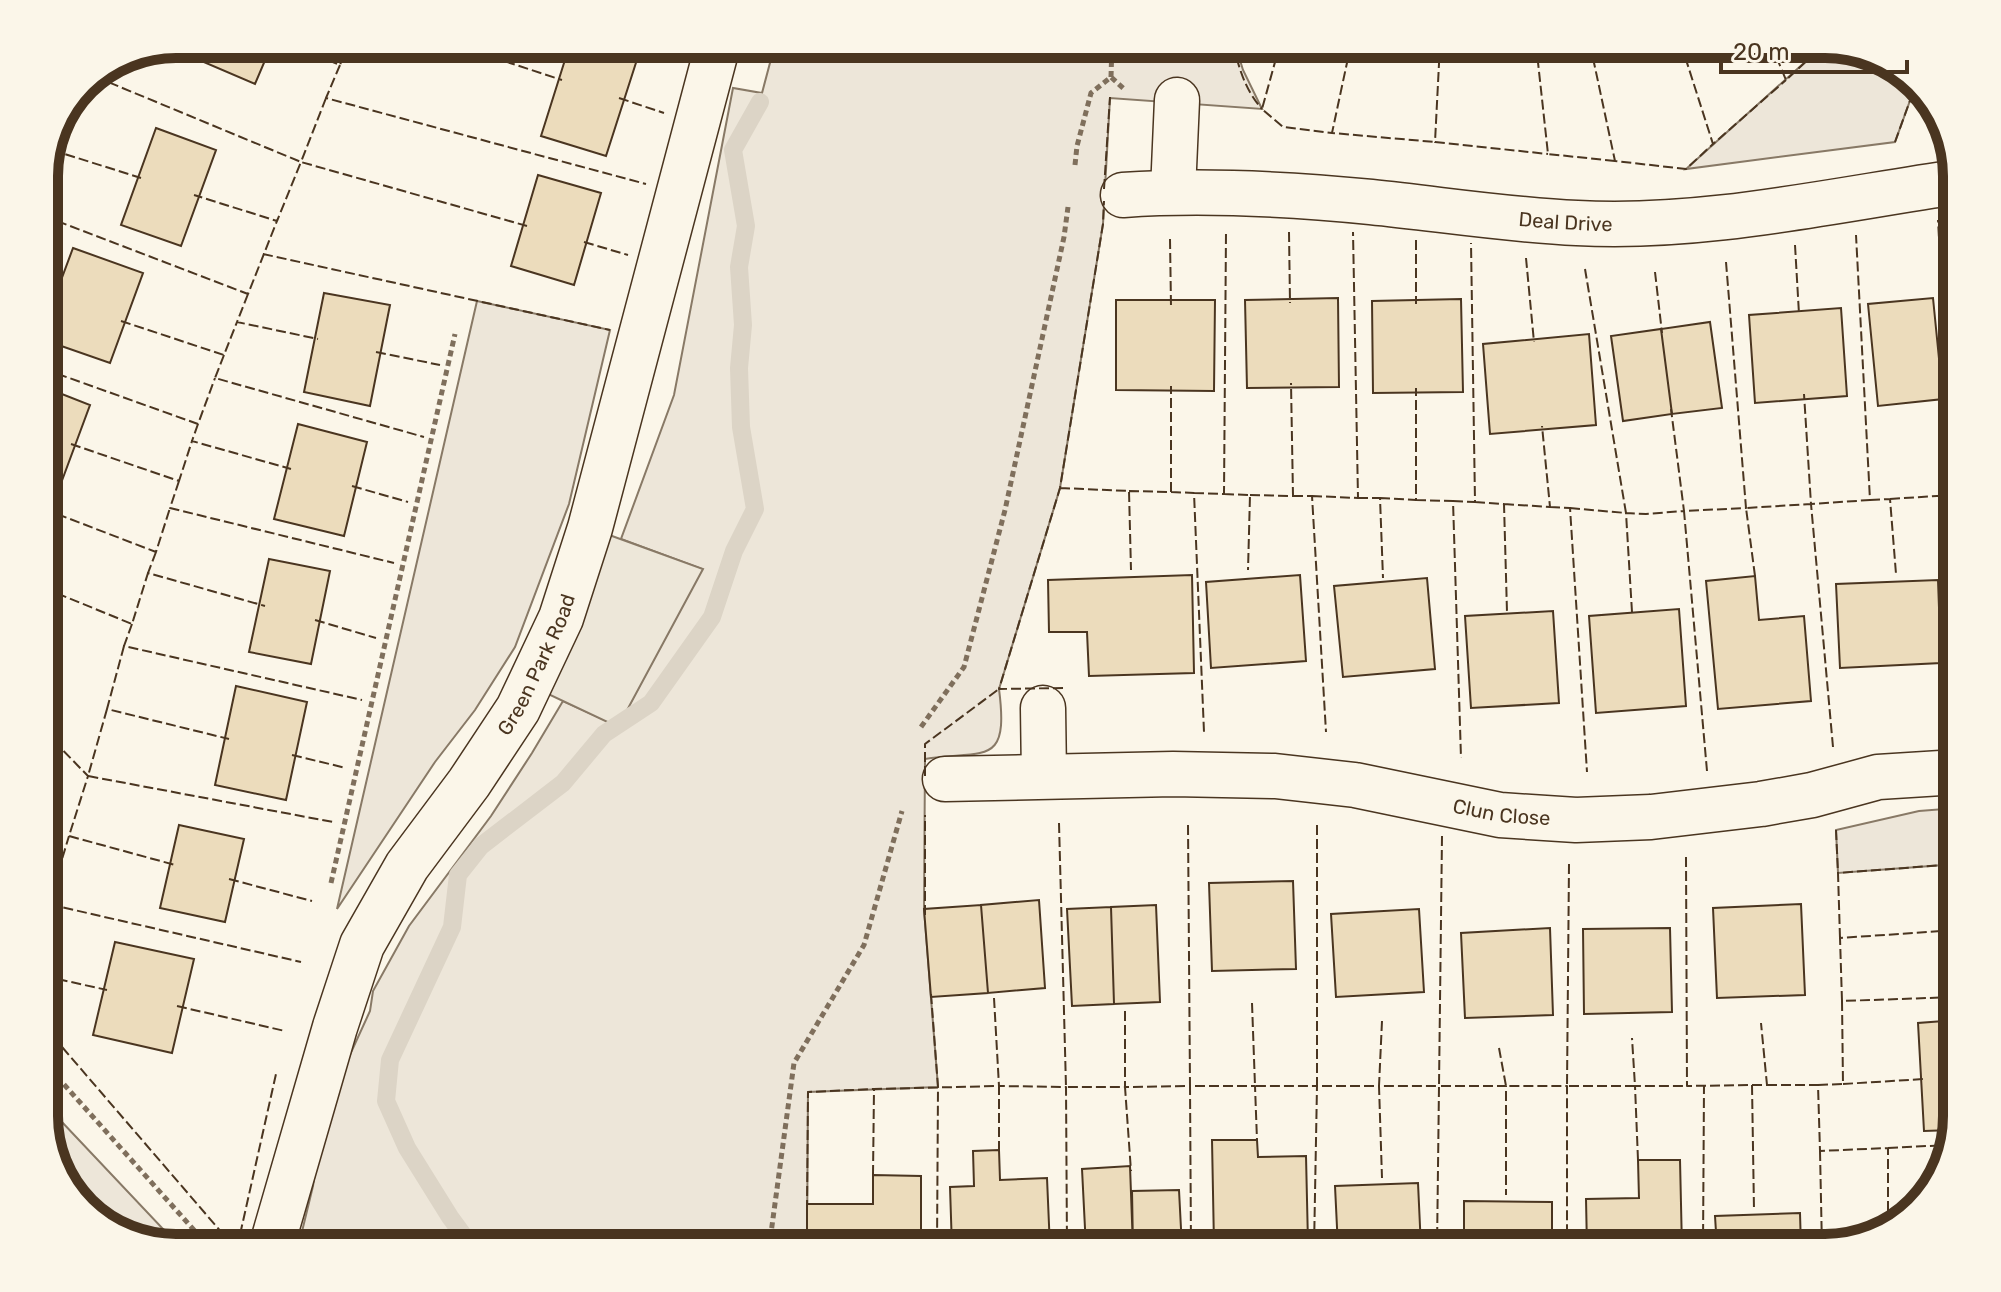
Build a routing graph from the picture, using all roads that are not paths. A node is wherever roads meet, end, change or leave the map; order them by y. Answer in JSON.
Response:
{"nodes":[{"id":1,"x":714,"y":58,"type":"edge"},
{"id":2,"x":1177,"y":100,"type":"dead end"},
{"id":3,"x":1943,"y":184,"type":"edge"},
{"id":4,"x":1173,"y":191,"type":"junction"},
{"id":5,"x":1123,"y":195,"type":"dead end"},
{"id":6,"x":1043,"y":708,"type":"dead end"},
{"id":7,"x":1943,"y":773,"type":"edge"},
{"id":8,"x":1044,"y":776,"type":"junction"},
{"id":9,"x":945,"y":779,"type":"dead end"},
{"id":10,"x":275,"y":1234,"type":"edge"}],
"edges":[{"from":1,"to":10,"type":"street","name":"Green Park Road"},
{"from":2,"to":4,"type":"street"},
{"from":3,"to":4,"type":"street","name":"Deal Drive"},
{"from":4,"to":5,"type":"street","name":"Deal Drive"},
{"from":6,"to":8,"type":"street"},
{"from":7,"to":8,"type":"street","name":"Clun Close"},
{"from":8,"to":9,"type":"street","name":"Clun Close"}]}
